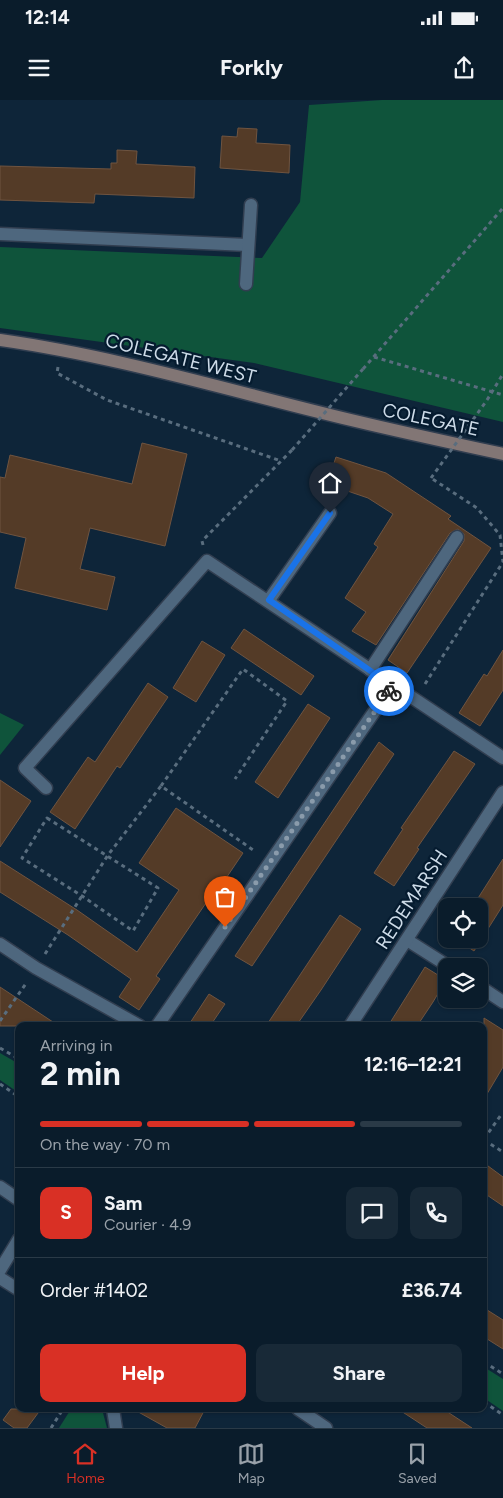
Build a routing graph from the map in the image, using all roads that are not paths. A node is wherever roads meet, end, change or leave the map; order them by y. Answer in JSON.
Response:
{"nodes":[{"id":1,"x":251,"y":205,"type":"dead end"},
{"id":2,"x":0,"y":234,"type":"edge"},
{"id":3,"x":248,"y":245,"type":"junction"},
{"id":4,"x":246,"y":284,"type":"dead end"},
{"id":5,"x":0,"y":340,"type":"edge"},
{"id":6,"x":351,"y":420,"type":"joint"},
{"id":7,"x":503,"y":454,"type":"edge"},
{"id":8,"x":330,"y":513,"type":"dead end"},
{"id":9,"x":457,"y":537,"type":"dead end"},
{"id":10,"x":269,"y":600,"type":"junction"},
{"id":11,"x":370,"y":670,"type":"junction"},
{"id":12,"x":392,"y":686,"type":"junction"},
{"id":13,"x":503,"y":758,"type":"edge"},
{"id":14,"x":46,"y":788,"type":"dead end"},
{"id":15,"x":503,"y":792,"type":"edge"},
{"id":16,"x":407,"y":940,"type":"junction"},
{"id":17,"x":0,"y":944,"type":"edge"},
{"id":18,"x":438,"y":960,"type":"edge"},
{"id":19,"x":488,"y":992,"type":"edge"},
{"id":20,"x":503,"y":1002,"type":"edge"},
{"id":21,"x":133,"y":1022,"type":"edge"},
{"id":22,"x":160,"y":1022,"type":"edge"},
{"id":23,"x":353,"y":1022,"type":"edge"},
{"id":24,"x":0,"y":1187,"type":"edge"},
{"id":25,"x":15,"y":1197,"type":"edge"},
{"id":26,"x":15,"y":1246,"type":"edge"},
{"id":27,"x":0,"y":1270,"type":"edge"},
{"id":28,"x":0,"y":1278,"type":"edge"},
{"id":29,"x":15,"y":1287,"type":"edge"},
{"id":30,"x":113,"y":1412,"type":"edge"},
{"id":31,"x":302,"y":1412,"type":"edge"},
{"id":32,"x":116,"y":1428,"type":"edge"},
{"id":33,"x":326,"y":1428,"type":"edge"}],
"edges":[{"from":1,"to":3,"type":"street"},
{"from":2,"to":3,"type":"street"},
{"from":3,"to":4,"type":"street"},
{"from":5,"to":6,"type":"street","name":"COLEGATE WEST"},
{"from":6,"to":7,"type":"street","name":"COLEGATE"},
{"from":8,"to":10,"type":"street"},
{"from":9,"to":11,"type":"street"},
{"from":10,"to":11,"type":"street"},
{"from":10,"to":14,"type":"street"},
{"from":11,"to":12,"type":"street"},
{"from":12,"to":13,"type":"street"},
{"from":12,"to":22,"type":"street"},
{"from":15,"to":16,"type":"street","name":"REDEMARSH"},
{"from":16,"to":18,"type":"street"},
{"from":16,"to":23,"type":"street","name":"REDEMARSH"},
{"from":17,"to":21,"type":"street"},
{"from":19,"to":20,"type":"street"},
{"from":24,"to":25,"type":"street"},
{"from":26,"to":27,"type":"street"},
{"from":28,"to":29,"type":"street"},
{"from":30,"to":32,"type":"street"},
{"from":31,"to":33,"type":"street"}]}
